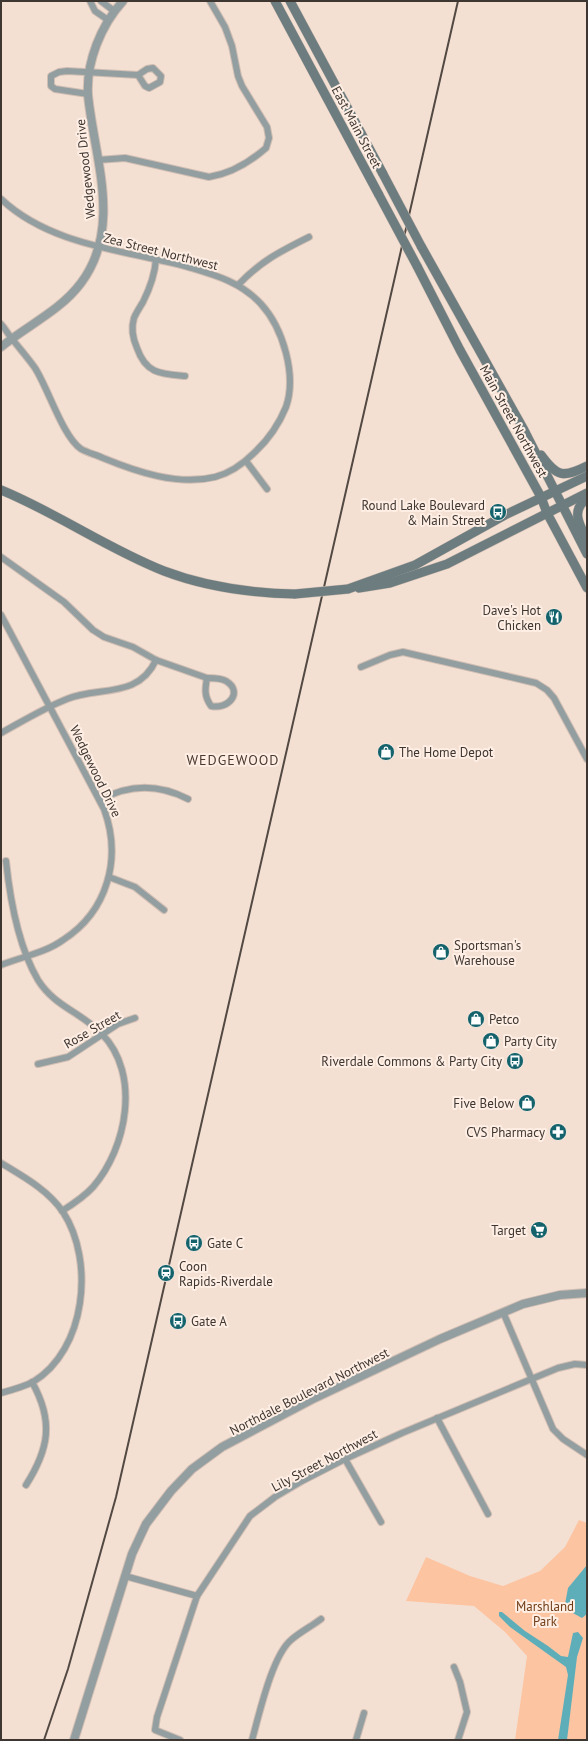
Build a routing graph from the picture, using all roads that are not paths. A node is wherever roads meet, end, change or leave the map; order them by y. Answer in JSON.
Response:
{"nodes":[{"id":1,"x":90,"y":1,"type":"edge"},
{"id":2,"x":101,"y":1,"type":"edge"},
{"id":3,"x":123,"y":1,"type":"edge"},
{"id":4,"x":210,"y":1,"type":"edge"},
{"id":5,"x":275,"y":1,"type":"edge"},
{"id":6,"x":290,"y":1,"type":"edge"},
{"id":7,"x":114,"y":11,"type":"junction"},
{"id":8,"x":108,"y":20,"type":"junction"},
{"id":9,"x":90,"y":72,"type":"junction"},
{"id":10,"x":138,"y":75,"type":"dead end"},
{"id":11,"x":88,"y":94,"type":"junction"},
{"id":12,"x":98,"y":160,"type":"junction"},
{"id":13,"x":1,"y":199,"type":"edge"},
{"id":14,"x":308,"y":237,"type":"dead end"},
{"id":15,"x":421,"y":246,"type":"joint"},
{"id":16,"x":99,"y":247,"type":"junction"},
{"id":17,"x":156,"y":258,"type":"junction"},
{"id":18,"x":417,"y":266,"type":"joint"},
{"id":19,"x":238,"y":285,"type":"junction"},
{"id":20,"x":1,"y":324,"type":"edge"},
{"id":21,"x":12,"y":338,"type":"junction"},
{"id":22,"x":1,"y":347,"type":"edge"},
{"id":23,"x":185,"y":376,"type":"dead end"},
{"id":24,"x":532,"y":446,"type":"junction"},
{"id":25,"x":246,"y":461,"type":"junction"},
{"id":26,"x":587,"y":466,"type":"edge"},
{"id":27,"x":587,"y":476,"type":"edge"},
{"id":28,"x":267,"y":489,"type":"dead end"},
{"id":29,"x":1,"y":490,"type":"edge"},
{"id":30,"x":555,"y":492,"type":"junction"},
{"id":31,"x":587,"y":493,"type":"edge"},
{"id":32,"x":541,"y":497,"type":"junction"},
{"id":33,"x":587,"y":499,"type":"edge"},
{"id":34,"x":561,"y":506,"type":"junction"},
{"id":35,"x":547,"y":513,"type":"junction"},
{"id":36,"x":587,"y":540,"type":"edge"},
{"id":37,"x":587,"y":554,"type":"edge"},
{"id":38,"x":1,"y":558,"type":"edge"},
{"id":39,"x":587,"y":588,"type":"edge"},
{"id":40,"x":348,"y":589,"type":"junction"},
{"id":41,"x":1,"y":615,"type":"edge"},
{"id":42,"x":156,"y":660,"type":"junction"},
{"id":43,"x":361,"y":667,"type":"dead end"},
{"id":44,"x":207,"y":678,"type":"junction"},
{"id":45,"x":50,"y":707,"type":"junction"},
{"id":46,"x":1,"y":733,"type":"edge"},
{"id":47,"x":587,"y":759,"type":"edge"},
{"id":48,"x":188,"y":799,"type":"dead end"},
{"id":49,"x":100,"y":800,"type":"junction"},
{"id":50,"x":6,"y":861,"type":"dead end"},
{"id":51,"x":109,"y":877,"type":"junction"},
{"id":52,"x":164,"y":910,"type":"dead end"},
{"id":53,"x":28,"y":956,"type":"junction"},
{"id":54,"x":1,"y":965,"type":"edge"},
{"id":55,"x":135,"y":1018,"type":"dead end"},
{"id":56,"x":103,"y":1034,"type":"junction"},
{"id":57,"x":38,"y":1064,"type":"dead end"},
{"id":58,"x":1,"y":1163,"type":"edge"},
{"id":59,"x":62,"y":1211,"type":"junction"},
{"id":60,"x":587,"y":1293,"type":"edge"},
{"id":61,"x":503,"y":1312,"type":"junction"},
{"id":62,"x":587,"y":1365,"type":"edge"},
{"id":63,"x":531,"y":1379,"type":"junction"},
{"id":64,"x":32,"y":1382,"type":"junction"},
{"id":65,"x":1,"y":1393,"type":"edge"},
{"id":66,"x":437,"y":1418,"type":"junction"},
{"id":67,"x":587,"y":1455,"type":"edge"},
{"id":68,"x":345,"y":1459,"type":"junction"},
{"id":69,"x":26,"y":1486,"type":"dead end"},
{"id":70,"x":488,"y":1514,"type":"dead end"},
{"id":71,"x":381,"y":1522,"type":"dead end"},
{"id":72,"x":125,"y":1576,"type":"junction"},
{"id":73,"x":197,"y":1596,"type":"junction"},
{"id":74,"x":322,"y":1619,"type":"dead end"},
{"id":75,"x":454,"y":1667,"type":"dead end"},
{"id":76,"x":364,"y":1713,"type":"dead end"},
{"id":77,"x":74,"y":1740,"type":"edge"},
{"id":78,"x":180,"y":1740,"type":"edge"},
{"id":79,"x":252,"y":1740,"type":"edge"},
{"id":80,"x":356,"y":1740,"type":"edge"},
{"id":81,"x":458,"y":1740,"type":"edge"}],
"edges":[{"from":1,"to":8,"type":"street"},
{"from":2,"to":7,"type":"street"},
{"from":3,"to":7,"type":"street","name":"Wedgewood Drive"},
{"from":4,"to":12,"type":"street"},
{"from":5,"to":18,"type":"main road","name":"East Main Street","bridge":true},
{"from":6,"to":15,"type":"main road","name":"East Main Street","bridge":true},
{"from":7,"to":8,"type":"street","name":"Wedgewood Drive"},
{"from":8,"to":9,"type":"street","name":"Wedgewood Drive"},
{"from":9,"to":10,"type":"street"},
{"from":9,"to":11,"type":"street","name":"Wedgewood Drive"},
{"from":9,"to":11,"type":"street"},
{"from":11,"to":12,"type":"street","name":"Wedgewood Drive"},
{"from":12,"to":16,"type":"street","name":"Wedgewood Drive"},
{"from":13,"to":16,"type":"street","name":"Zea Street Northwest"},
{"from":14,"to":19,"type":"street"},
{"from":15,"to":24,"type":"main road","name":"Main Street Northwest"},
{"from":16,"to":17,"type":"street","name":"Zea Street Northwest"},
{"from":16,"to":21,"type":"street","name":"Wedgewood Drive"},
{"from":17,"to":19,"type":"street","name":"Zea Street Northwest"},
{"from":17,"to":23,"type":"street"},
{"from":18,"to":32,"type":"main road","name":"Main Street Northwest"},
{"from":19,"to":25,"type":"street","name":"Zea Street Northwest"},
{"from":20,"to":21,"type":"street"},
{"from":21,"to":22,"type":"street","name":"Wedgewood Drive"},
{"from":21,"to":25,"type":"street"},
{"from":24,"to":26,"type":"main road"},
{"from":24,"to":30,"type":"main road","name":"Main Street Northwest"},
{"from":25,"to":28,"type":"street"},
{"from":27,"to":30,"type":"main road"},
{"from":29,"to":40,"type":"main road","bridge":true},
{"from":30,"to":32,"type":"main road"},
{"from":30,"to":34,"type":"main road","name":"Main Street Northwest"},
{"from":31,"to":34,"type":"main road"},
{"from":32,"to":35,"type":"main road","name":"Main Street Northwest"},
{"from":32,"to":40,"type":"main road"},
{"from":33,"to":36,"type":"main road"},
{"from":34,"to":35,"type":"main road"},
{"from":34,"to":37,"type":"main road","name":"Main Street Northwest"},
{"from":35,"to":39,"type":"main road","name":"Main Street Northwest"},
{"from":35,"to":40,"type":"main road"},
{"from":38,"to":42,"type":"street"},
{"from":41,"to":45,"type":"street","name":"Wedgewood Drive"},
{"from":42,"to":44,"type":"street"},
{"from":42,"to":45,"type":"street"},
{"from":43,"to":47,"type":"street"},
{"from":44,"to":44,"type":"street"},
{"from":45,"to":46,"type":"street"},
{"from":45,"to":49,"type":"street","name":"Wedgewood Drive"},
{"from":48,"to":49,"type":"street"},
{"from":49,"to":51,"type":"street","name":"Wedgewood Drive"},
{"from":50,"to":53,"type":"street"},
{"from":51,"to":52,"type":"street"},
{"from":51,"to":53,"type":"street","name":"Wedgewood Drive"},
{"from":53,"to":54,"type":"street","name":"Wedgewood Drive"},
{"from":53,"to":56,"type":"street"},
{"from":55,"to":56,"type":"street","name":"Rose Street"},
{"from":56,"to":57,"type":"street","name":"Rose Street"},
{"from":56,"to":59,"type":"street"},
{"from":58,"to":59,"type":"street"},
{"from":59,"to":64,"type":"street"},
{"from":60,"to":61,"type":"street","name":"Northdale Boulevard Northwest"},
{"from":61,"to":63,"type":"street"},
{"from":61,"to":72,"type":"street","name":"Northdale Boulevard Northwest"},
{"from":62,"to":63,"type":"street","name":"Lily Street Northwest"},
{"from":63,"to":66,"type":"street","name":"Lily Street Northwest"},
{"from":63,"to":67,"type":"street"},
{"from":64,"to":65,"type":"street"},
{"from":64,"to":69,"type":"street"},
{"from":66,"to":68,"type":"street","name":"Lily Street Northwest"},
{"from":66,"to":70,"type":"street"},
{"from":68,"to":71,"type":"street"},
{"from":68,"to":73,"type":"street","name":"Lily Street Northwest"},
{"from":72,"to":73,"type":"street"},
{"from":72,"to":77,"type":"street","name":"Northdale Boulevard Northwest"},
{"from":73,"to":78,"type":"street","name":"Lily Street Northwest"},
{"from":74,"to":79,"type":"street"},
{"from":75,"to":81,"type":"street"},
{"from":76,"to":80,"type":"street"}]}
